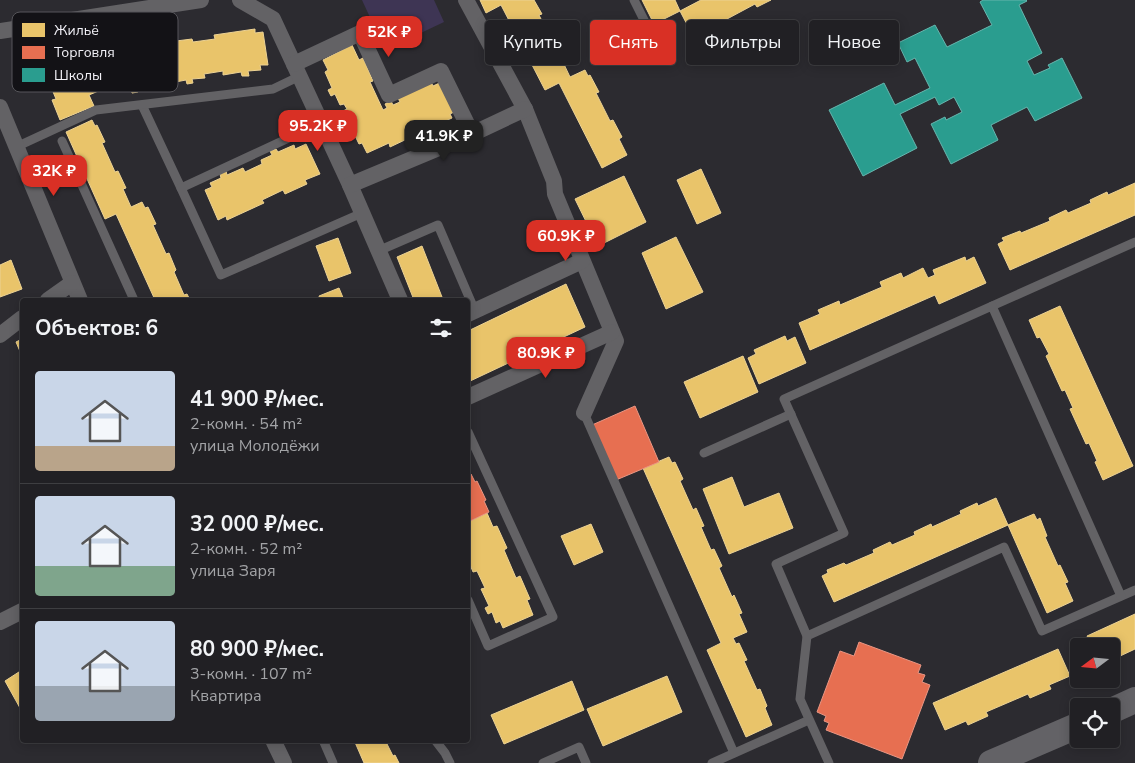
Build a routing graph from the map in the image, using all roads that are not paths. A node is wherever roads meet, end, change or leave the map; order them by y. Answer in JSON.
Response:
{"nodes":[{"id":1,"x":201,"y":0,"type":"edge"},
{"id":2,"x":240,"y":0,"type":"edge"},
{"id":3,"x":466,"y":0,"type":"edge"},
{"id":4,"x":634,"y":0,"type":"edge"},
{"id":5,"x":123,"y":12,"type":"edge"},
{"id":6,"x":644,"y":20,"type":"edge"},
{"id":7,"x":297,"y":70,"type":"junction"},
{"id":8,"x":142,"y":105,"type":"junction"},
{"id":9,"x":0,"y":106,"type":"edge"},
{"id":10,"x":525,"y":108,"type":"junction"},
{"id":11,"x":321,"y":122,"type":"junction"},
{"id":12,"x":472,"y":134,"type":"junction"},
{"id":13,"x":62,"y":141,"type":"dead end"},
{"id":14,"x":16,"y":146,"type":"junction"},
{"id":15,"x":350,"y":185,"type":"junction"},
{"id":16,"x":181,"y":188,"type":"junction"},
{"id":17,"x":362,"y":213,"type":"junction"},
{"id":18,"x":1135,"y":242,"type":"edge"},
{"id":19,"x":378,"y":250,"type":"junction"},
{"id":20,"x":582,"y":261,"type":"junction"},
{"id":21,"x":72,"y":283,"type":"junction"},
{"id":22,"x":51,"y":298,"type":"edge"},
{"id":23,"x":79,"y":298,"type":"edge"},
{"id":24,"x":133,"y":298,"type":"edge"},
{"id":25,"x":399,"y":298,"type":"edge"},
{"id":26,"x":466,"y":298,"type":"edge"},
{"id":27,"x":992,"y":306,"type":"junction"},
{"id":28,"x":471,"y":312,"type":"edge"},
{"id":29,"x":20,"y":320,"type":"edge"},
{"id":30,"x":612,"y":332,"type":"junction"},
{"id":31,"x":0,"y":335,"type":"edge"},
{"id":32,"x":470,"y":396,"type":"edge"},
{"id":33,"x":584,"y":413,"type":"joint"},
{"id":34,"x":791,"y":414,"type":"junction"},
{"id":35,"x":470,"y":436,"type":"edge"},
{"id":36,"x":704,"y":453,"type":"dead end"},
{"id":37,"x":1135,"y":590,"type":"edge"},
{"id":38,"x":1121,"y":596,"type":"junction"},
{"id":39,"x":470,"y":605,"type":"edge"},
{"id":40,"x":20,"y":612,"type":"edge"},
{"id":41,"x":0,"y":622,"type":"edge"},
{"id":42,"x":807,"y":636,"type":"junction"},
{"id":43,"x":1135,"y":700,"type":"edge"},
{"id":44,"x":1120,"y":706,"type":"edge"},
{"id":45,"x":809,"y":720,"type":"junction"},
{"id":46,"x":1070,"y":729,"type":"edge"},
{"id":47,"x":274,"y":743,"type":"edge"},
{"id":48,"x":324,"y":743,"type":"edge"},
{"id":49,"x":437,"y":743,"type":"edge"},
{"id":50,"x":734,"y":753,"type":"junction"},
{"id":51,"x":284,"y":763,"type":"edge"},
{"id":52,"x":333,"y":763,"type":"edge"},
{"id":53,"x":450,"y":763,"type":"edge"},
{"id":54,"x":544,"y":763,"type":"edge"},
{"id":55,"x":586,"y":763,"type":"edge"},
{"id":56,"x":712,"y":763,"type":"edge"},
{"id":57,"x":829,"y":763,"type":"edge"},
{"id":58,"x":991,"y":763,"type":"edge"}],
"edges":[{"from":1,"to":5,"type":"street"},
{"from":2,"to":7,"type":"street"},
{"from":3,"to":10,"type":"street"},
{"from":4,"to":6,"type":"lane"},
{"from":7,"to":8,"type":"lane"},
{"from":7,"to":11,"type":"street"},
{"from":7,"to":12,"type":"street"},
{"from":8,"to":14,"type":"lane"},
{"from":8,"to":16,"type":"lane"},
{"from":9,"to":14,"type":"street"},
{"from":10,"to":12,"type":"street"},
{"from":10,"to":20,"type":"street"},
{"from":11,"to":15,"type":"street"},
{"from":11,"to":16,"type":"lane"},
{"from":12,"to":15,"type":"street"},
{"from":13,"to":24,"type":"lane"},
{"from":14,"to":21,"type":"street"},
{"from":15,"to":17,"type":"street"},
{"from":16,"to":17,"type":"lane"},
{"from":17,"to":19,"type":"street"},
{"from":18,"to":27,"type":"lane"},
{"from":19,"to":25,"type":"street"},
{"from":19,"to":26,"type":"lane"},
{"from":20,"to":28,"type":"street"},
{"from":20,"to":30,"type":"street"},
{"from":21,"to":22,"type":"street"},
{"from":21,"to":23,"type":"street"},
{"from":27,"to":34,"type":"lane"},
{"from":27,"to":38,"type":"lane"},
{"from":29,"to":31,"type":"street"},
{"from":30,"to":32,"type":"street"},
{"from":30,"to":33,"type":"street"},
{"from":33,"to":50,"type":"lane"},
{"from":34,"to":36,"type":"lane"},
{"from":34,"to":42,"type":"lane"},
{"from":35,"to":39,"type":"lane"},
{"from":37,"to":38,"type":"lane"},
{"from":38,"to":42,"type":"lane"},
{"from":40,"to":41,"type":"street"},
{"from":42,"to":45,"type":"lane"},
{"from":43,"to":44,"type":"main road"},
{"from":45,"to":50,"type":"lane"},
{"from":45,"to":57,"type":"lane"},
{"from":46,"to":58,"type":"main road"},
{"from":47,"to":51,"type":"street"},
{"from":48,"to":52,"type":"lane"},
{"from":49,"to":53,"type":"lane"},
{"from":50,"to":56,"type":"lane"},
{"from":54,"to":55,"type":"lane"}]}
